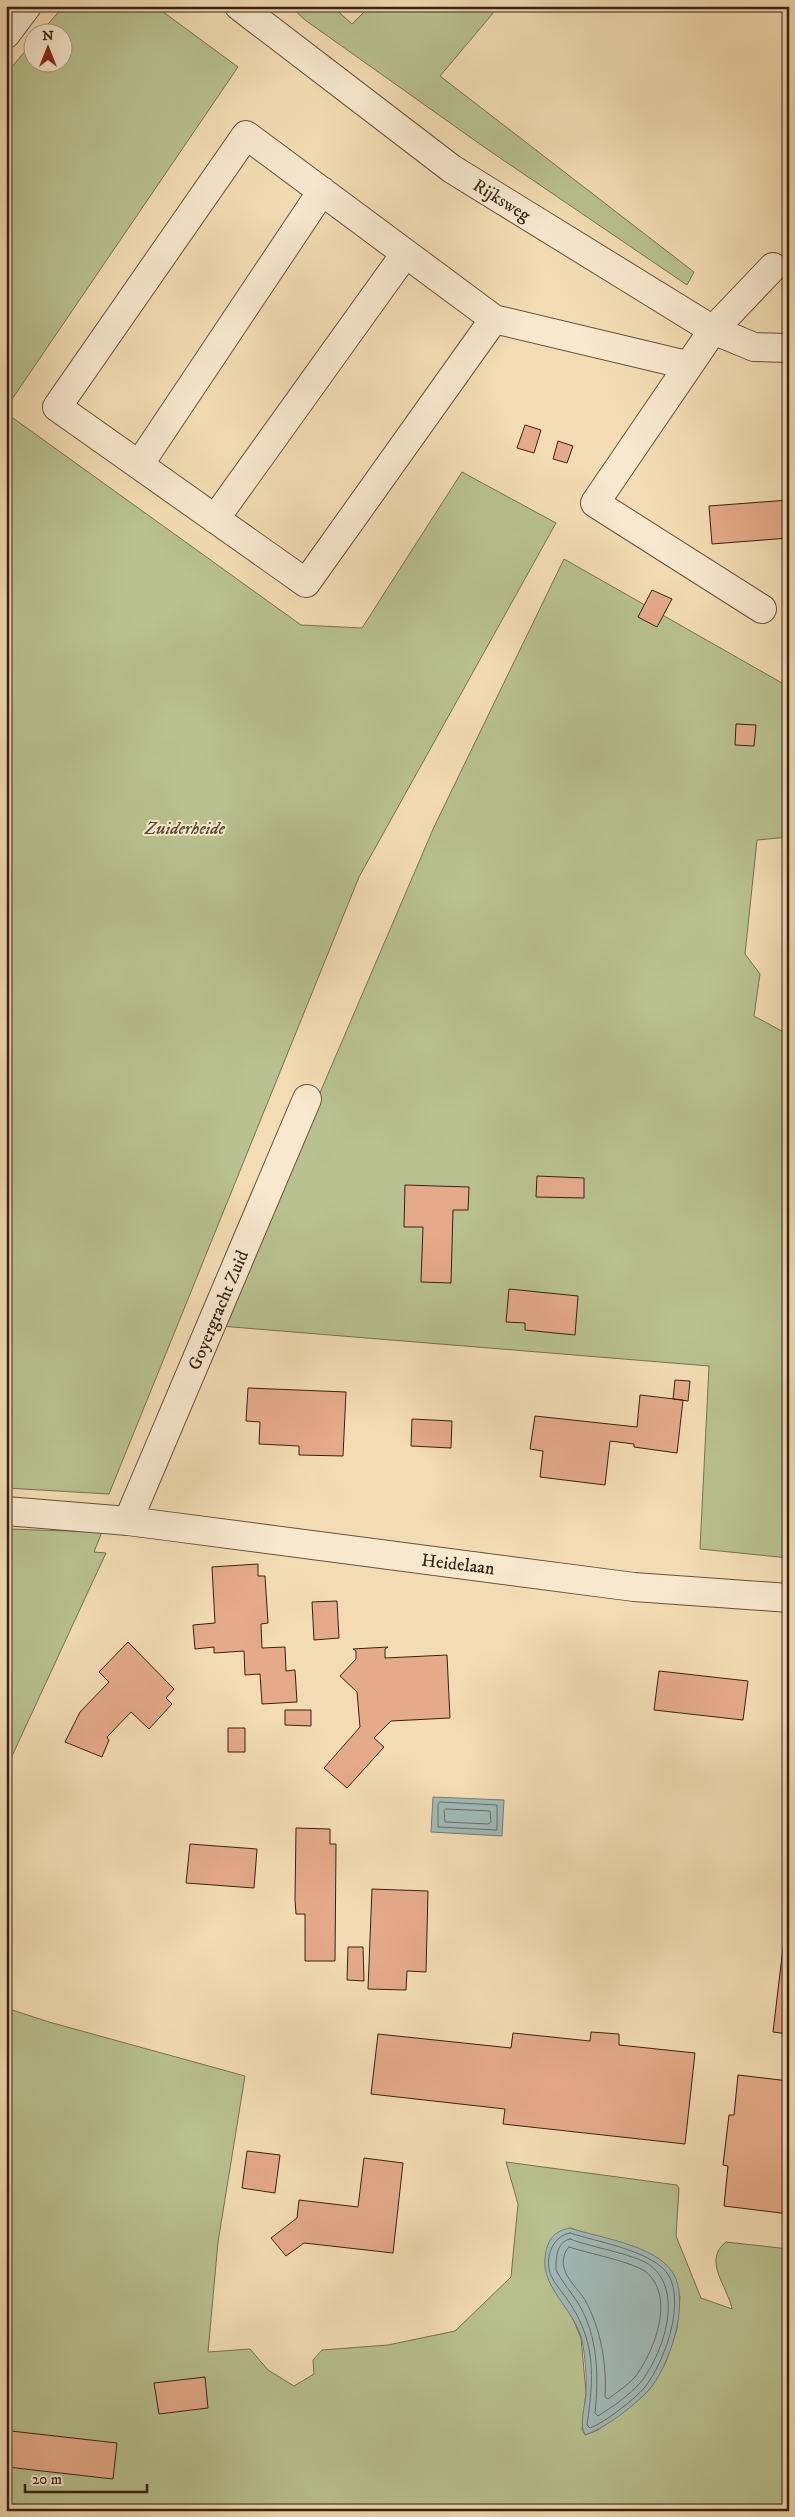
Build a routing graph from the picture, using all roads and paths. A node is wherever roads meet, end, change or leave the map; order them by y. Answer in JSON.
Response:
{"nodes":[{"id":1,"x":27,"y":6,"type":"edge"},
{"id":2,"x":239,"y":6,"type":"edge"},
{"id":3,"x":6,"y":34,"type":"edge"},
{"id":4,"x":322,"y":191,"type":"junction"},
{"id":5,"x":406,"y":254,"type":"junction"},
{"id":6,"x":773,"y":267,"type":"dead end"},
{"id":7,"x":494,"y":319,"type":"junction"},
{"id":8,"x":712,"y":330,"type":"junction"},
{"id":9,"x":789,"y":348,"type":"edge"},
{"id":10,"x":687,"y":365,"type":"junction"},
{"id":11,"x":139,"y":465,"type":"junction"},
{"id":12,"x":215,"y":519,"type":"junction"},
{"id":13,"x":762,"y":609,"type":"dead end"},
{"id":14,"x":307,"y":1099,"type":"dead end"},
{"id":15,"x":6,"y":1511,"type":"edge"},
{"id":16,"x":128,"y":1521,"type":"junction"},
{"id":17,"x":789,"y":1598,"type":"edge"}],
"edges":[{"from":1,"to":3,"type":"street"},
{"from":2,"to":8,"type":"street","name":"Rijksweg"},
{"from":4,"to":5,"type":"street"},
{"from":4,"to":11,"type":"street"},
{"from":4,"to":11,"type":"street"},
{"from":5,"to":7,"type":"street"},
{"from":5,"to":12,"type":"street"},
{"from":6,"to":8,"type":"street"},
{"from":7,"to":10,"type":"street"},
{"from":7,"to":12,"type":"street"},
{"from":8,"to":9,"type":"street","name":"Rijksweg"},
{"from":8,"to":10,"type":"street"},
{"from":10,"to":13,"type":"street"},
{"from":11,"to":12,"type":"street"},
{"from":14,"to":16,"type":"street","name":"Goyergracht Zuid"},
{"from":15,"to":16,"type":"street","name":"Heidelaan"},
{"from":16,"to":17,"type":"street","name":"Heidelaan"}]}
